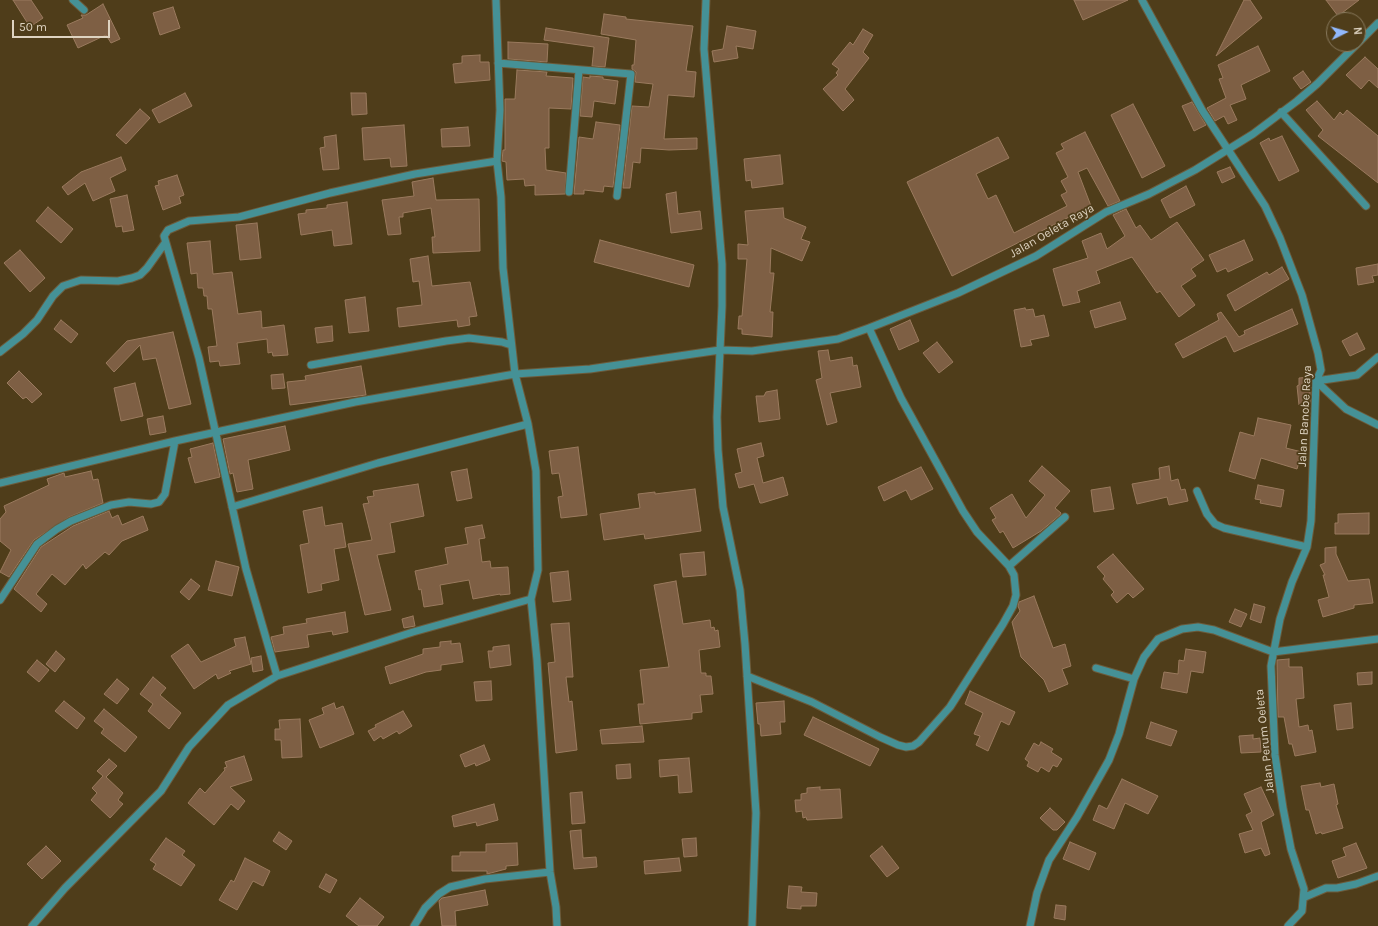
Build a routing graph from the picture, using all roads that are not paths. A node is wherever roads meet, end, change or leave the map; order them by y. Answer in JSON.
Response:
{"nodes":[{"id":1,"x":73,"y":0,"type":"edge"},
{"id":2,"x":496,"y":0,"type":"edge"},
{"id":3,"x":706,"y":0,"type":"edge"},
{"id":4,"x":1142,"y":0,"type":"edge"},
{"id":5,"x":84,"y":10,"type":"dead end"},
{"id":6,"x":1378,"y":23,"type":"edge"},
{"id":7,"x":1366,"y":34,"type":"edge"},
{"id":8,"x":1348,"y":52,"type":"edge"},
{"id":9,"x":498,"y":63,"type":"junction"},
{"id":10,"x":579,"y":70,"type":"junction"},
{"id":11,"x":1281,"y":112,"type":"junction"},
{"id":12,"x":1228,"y":149,"type":"junction"},
{"id":13,"x":497,"y":162,"type":"junction"},
{"id":14,"x":569,"y":192,"type":"dead end"},
{"id":15,"x":617,"y":196,"type":"dead end"},
{"id":16,"x":1366,"y":206,"type":"dead end"},
{"id":17,"x":165,"y":243,"type":"junction"},
{"id":18,"x":869,"y":328,"type":"junction"},
{"id":19,"x":511,"y":345,"type":"junction"},
{"id":20,"x":720,"y":350,"type":"junction"},
{"id":21,"x":0,"y":352,"type":"edge"},
{"id":22,"x":1378,"y":357,"type":"edge"},
{"id":23,"x":311,"y":365,"type":"dead end"},
{"id":24,"x":515,"y":374,"type":"junction"},
{"id":25,"x":1316,"y":381,"type":"junction"},
{"id":26,"x":528,"y":424,"type":"junction"},
{"id":27,"x":1378,"y":425,"type":"edge"},
{"id":28,"x":216,"y":433,"type":"junction"},
{"id":29,"x":175,"y":441,"type":"junction"},
{"id":30,"x":0,"y":483,"type":"edge"},
{"id":31,"x":1197,"y":491,"type":"dead end"},
{"id":32,"x":232,"y":507,"type":"junction"},
{"id":33,"x":1065,"y":517,"type":"dead end"},
{"id":34,"x":1307,"y":547,"type":"junction"},
{"id":35,"x":1009,"y":566,"type":"junction"},
{"id":36,"x":0,"y":599,"type":"edge"},
{"id":37,"x":531,"y":599,"type":"junction"},
{"id":38,"x":1378,"y":640,"type":"edge"},
{"id":39,"x":1273,"y":652,"type":"junction"},
{"id":40,"x":1096,"y":668,"type":"dead end"},
{"id":41,"x":277,"y":676,"type":"junction"},
{"id":42,"x":747,"y":676,"type":"junction"},
{"id":43,"x":1134,"y":679,"type":"junction"},
{"id":44,"x":550,"y":872,"type":"junction"},
{"id":45,"x":1378,"y":876,"type":"edge"},
{"id":46,"x":1305,"y":897,"type":"junction"},
{"id":47,"x":32,"y":926,"type":"edge"},
{"id":48,"x":414,"y":926,"type":"edge"},
{"id":49,"x":557,"y":926,"type":"edge"},
{"id":50,"x":752,"y":926,"type":"edge"},
{"id":51,"x":1030,"y":926,"type":"edge"},
{"id":52,"x":1288,"y":926,"type":"edge"}],
"edges":[{"from":1,"to":5,"type":"street"},
{"from":2,"to":9,"type":"street"},
{"from":3,"to":20,"type":"street"},
{"from":4,"to":12,"type":"street","name":"Jalan Banobe Raya"},
{"from":6,"to":7,"type":"street","name":"Jalan Oeleta Raya"},
{"from":8,"to":11,"type":"street","name":"Jalan Oeleta Raya"},
{"from":9,"to":10,"type":"street"},
{"from":9,"to":13,"type":"street"},
{"from":10,"to":14,"type":"street"},
{"from":10,"to":15,"type":"street"},
{"from":11,"to":12,"type":"street","name":"Jalan Oeleta Raya"},
{"from":11,"to":16,"type":"street"},
{"from":12,"to":18,"type":"street","name":"Jalan Oeleta Raya"},
{"from":12,"to":25,"type":"street","name":"Jalan Banobe Raya"},
{"from":13,"to":17,"type":"street"},
{"from":13,"to":19,"type":"street"},
{"from":17,"to":21,"type":"street"},
{"from":17,"to":28,"type":"street"},
{"from":18,"to":20,"type":"street","name":"Jalan Oeleta Raya"},
{"from":18,"to":35,"type":"street"},
{"from":19,"to":23,"type":"street"},
{"from":19,"to":24,"type":"street"},
{"from":20,"to":24,"type":"street","name":"Jalan Oeleta Raya"},
{"from":20,"to":42,"type":"street"},
{"from":22,"to":25,"type":"street"},
{"from":24,"to":26,"type":"street"},
{"from":24,"to":28,"type":"street","name":"Jalan Oeleta Raya"},
{"from":25,"to":27,"type":"street"},
{"from":25,"to":34,"type":"street","name":"Jalan Banobe Raya"},
{"from":26,"to":32,"type":"street"},
{"from":26,"to":37,"type":"street"},
{"from":28,"to":29,"type":"street","name":"Jalan Oeleta Raya"},
{"from":28,"to":32,"type":"street"},
{"from":29,"to":30,"type":"street","name":"Jalan Oeleta Raya"},
{"from":29,"to":36,"type":"street"},
{"from":31,"to":34,"type":"street"},
{"from":32,"to":41,"type":"street"},
{"from":33,"to":35,"type":"street"},
{"from":34,"to":39,"type":"street","name":"Jalan Banobe Raya"},
{"from":35,"to":42,"type":"street"},
{"from":37,"to":41,"type":"street"},
{"from":37,"to":44,"type":"street"},
{"from":38,"to":39,"type":"street"},
{"from":39,"to":43,"type":"street"},
{"from":39,"to":46,"type":"street","name":"Jalan Perum Oeleta"},
{"from":40,"to":43,"type":"street"},
{"from":41,"to":47,"type":"street"},
{"from":42,"to":50,"type":"street"},
{"from":43,"to":51,"type":"street"},
{"from":44,"to":48,"type":"street"},
{"from":44,"to":49,"type":"street"},
{"from":45,"to":46,"type":"street"},
{"from":46,"to":52,"type":"street"}]}
